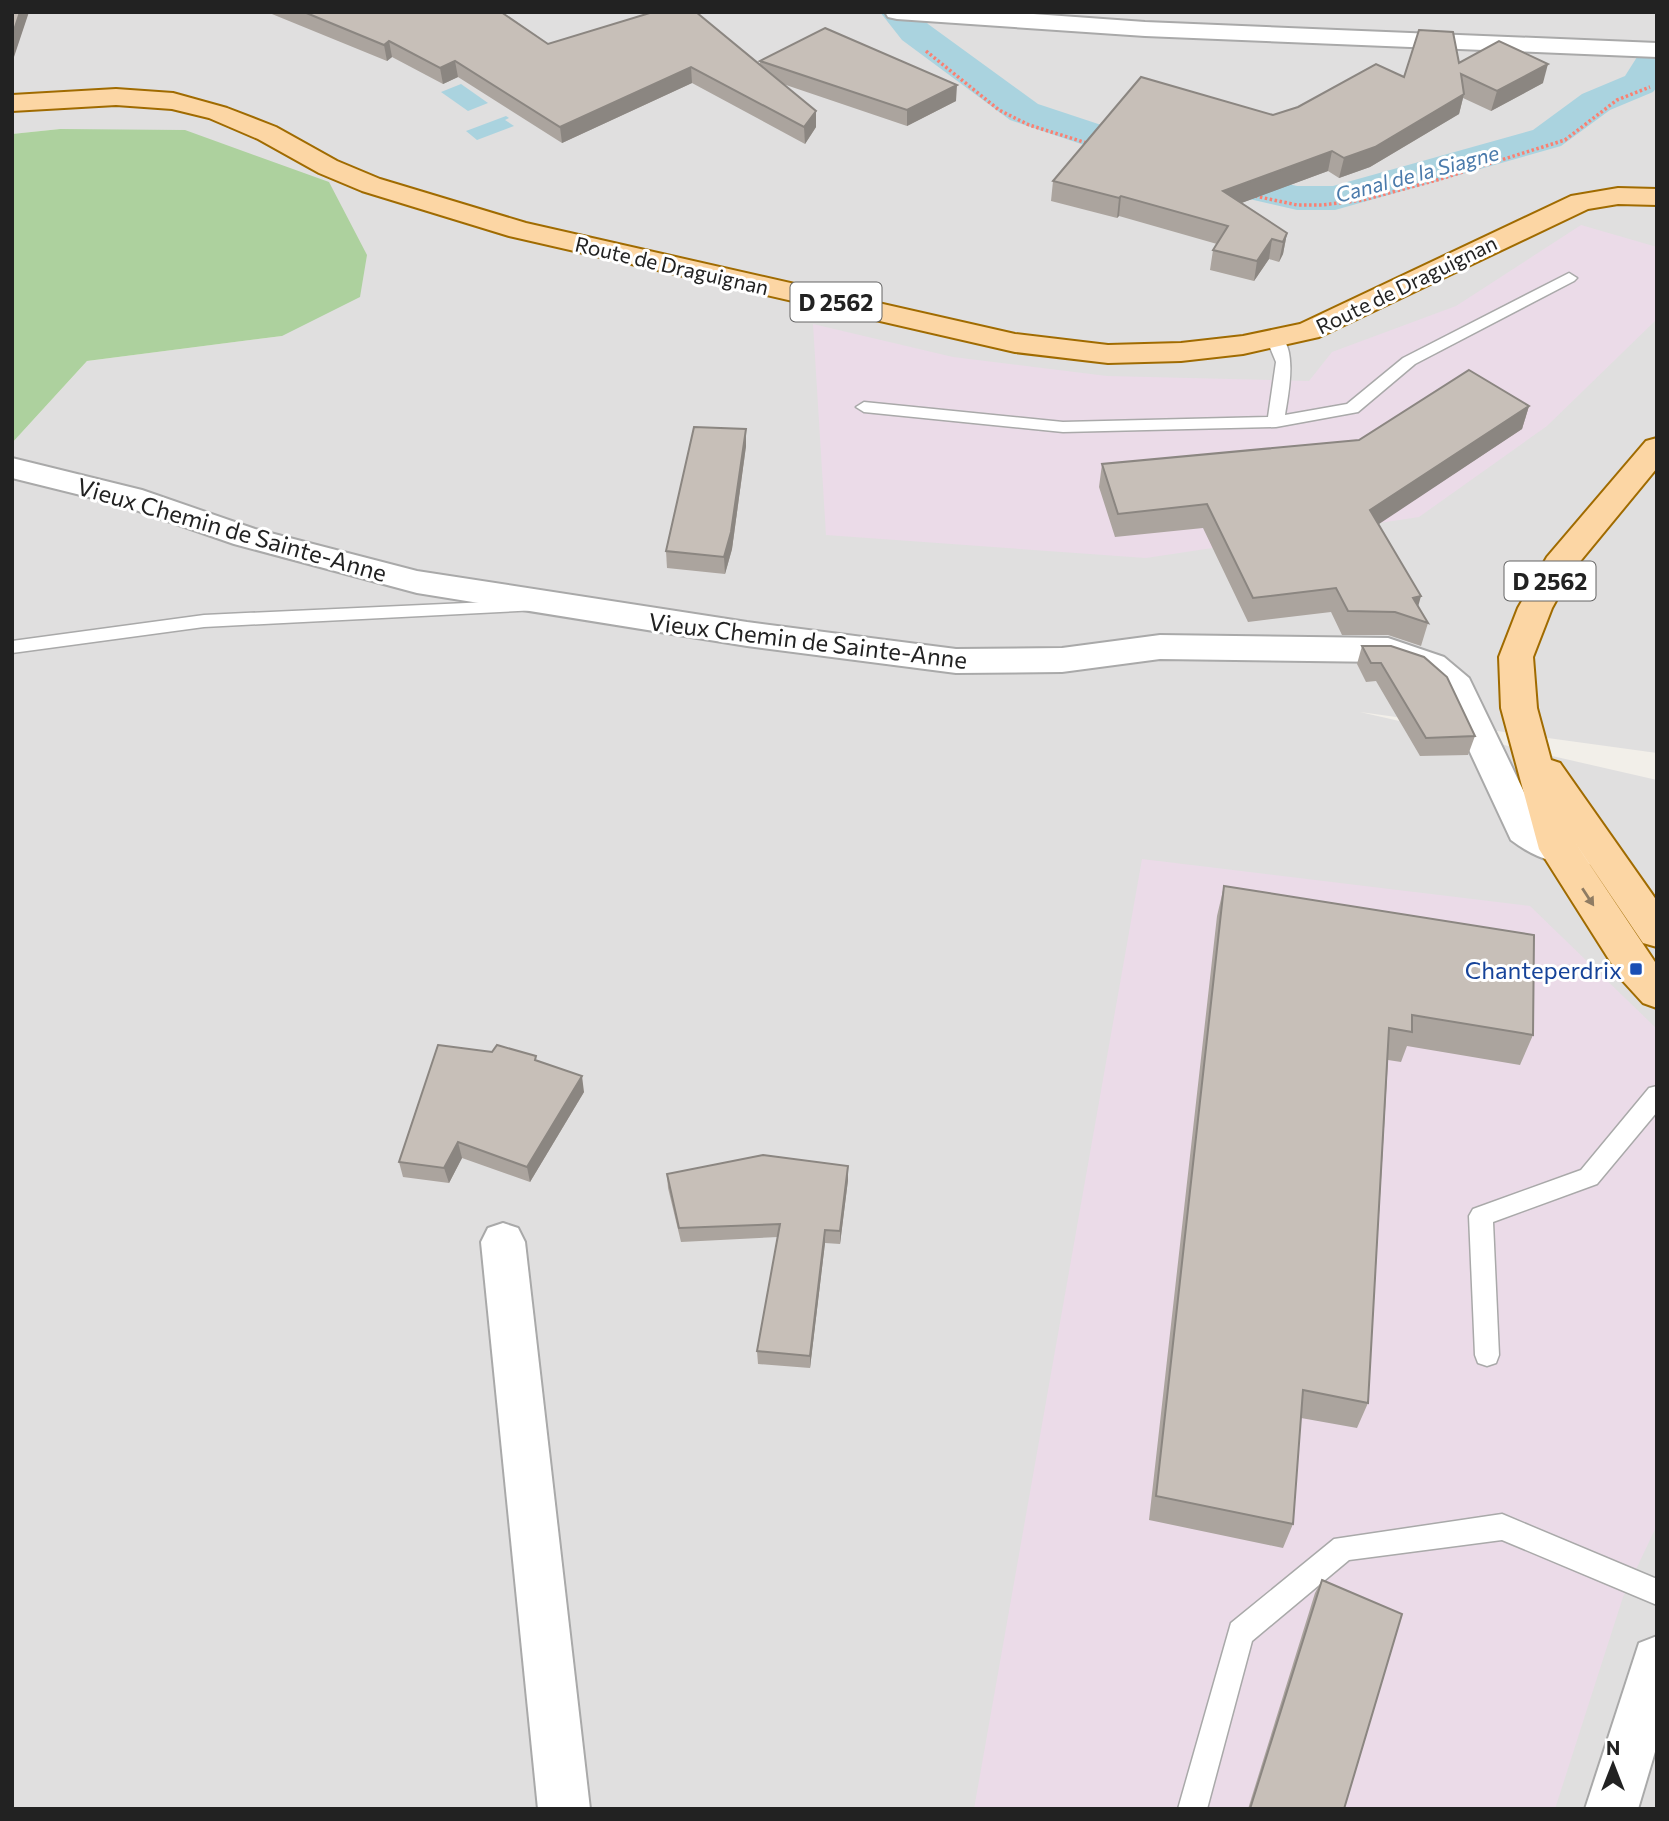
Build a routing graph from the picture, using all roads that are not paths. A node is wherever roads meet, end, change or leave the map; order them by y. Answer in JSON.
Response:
{"nodes":[{"id":1,"x":897,"y":12,"type":"edge"},
{"id":2,"x":1657,"y":50,"type":"edge"},
{"id":3,"x":12,"y":103,"type":"edge"},
{"id":4,"x":1657,"y":197,"type":"edge"},
{"id":5,"x":1569,"y":278,"type":"dead end"},
{"id":6,"x":1274,"y":338,"type":"junction"},
{"id":7,"x":864,"y":407,"type":"dead end"},
{"id":8,"x":1276,"y":422,"type":"junction"},
{"id":9,"x":1657,"y":448,"type":"edge"},
{"id":10,"x":12,"y":468,"type":"edge"},
{"id":11,"x":552,"y":605,"type":"junction"},
{"id":12,"x":12,"y":647,"type":"edge"},
{"id":13,"x":1530,"y":743,"type":"junction"},
{"id":14,"x":1558,"y":849,"type":"junction"},
{"id":15,"x":1598,"y":850,"type":"junction"},
{"id":16,"x":1657,"y":932,"type":"edge"},
{"id":17,"x":1657,"y":992,"type":"edge"},
{"id":18,"x":1657,"y":1096,"type":"edge"},
{"id":19,"x":503,"y":1242,"type":"dead end"},
{"id":20,"x":1487,"y":1355,"type":"dead end"},
{"id":21,"x":1657,"y":1592,"type":"edge"},
{"id":22,"x":1657,"y":1661,"type":"edge"},
{"id":23,"x":564,"y":1809,"type":"edge"},
{"id":24,"x":1192,"y":1809,"type":"edge"},
{"id":25,"x":1611,"y":1809,"type":"edge"}],
"edges":[{"from":1,"to":2,"type":"street"},
{"from":3,"to":6,"type":"main road","name":"Route de Draguignan","number":"D 2562"},
{"from":4,"to":6,"type":"main road","name":"Route de Draguignan","number":"D 2562"},
{"from":5,"to":8,"type":"lane"},
{"from":6,"to":8,"type":"lane"},
{"from":7,"to":8,"type":"lane"},
{"from":9,"to":13,"type":"main road","number":"D 2562"},
{"from":10,"to":11,"type":"street","name":"Vieux Chemin de Sainte-Anne"},
{"from":11,"to":12,"type":"lane"},
{"from":11,"to":14,"type":"street","name":"Vieux Chemin de Sainte-Anne"},
{"from":13,"to":14,"type":"main road","number":"D 2562"},
{"from":13,"to":15,"type":"main road","number":"D 2562"},
{"from":14,"to":15,"type":"street","name":"Vieux Chemin de Sainte-Anne"},
{"from":14,"to":17,"type":"main road","number":"D 2562","one_way":true},
{"from":15,"to":16,"type":"main road","number":"D 2562"},
{"from":18,"to":20,"type":"lane"},
{"from":19,"to":23,"type":"street"},
{"from":21,"to":24,"type":"lane"},
{"from":22,"to":25,"type":"street"}]}
